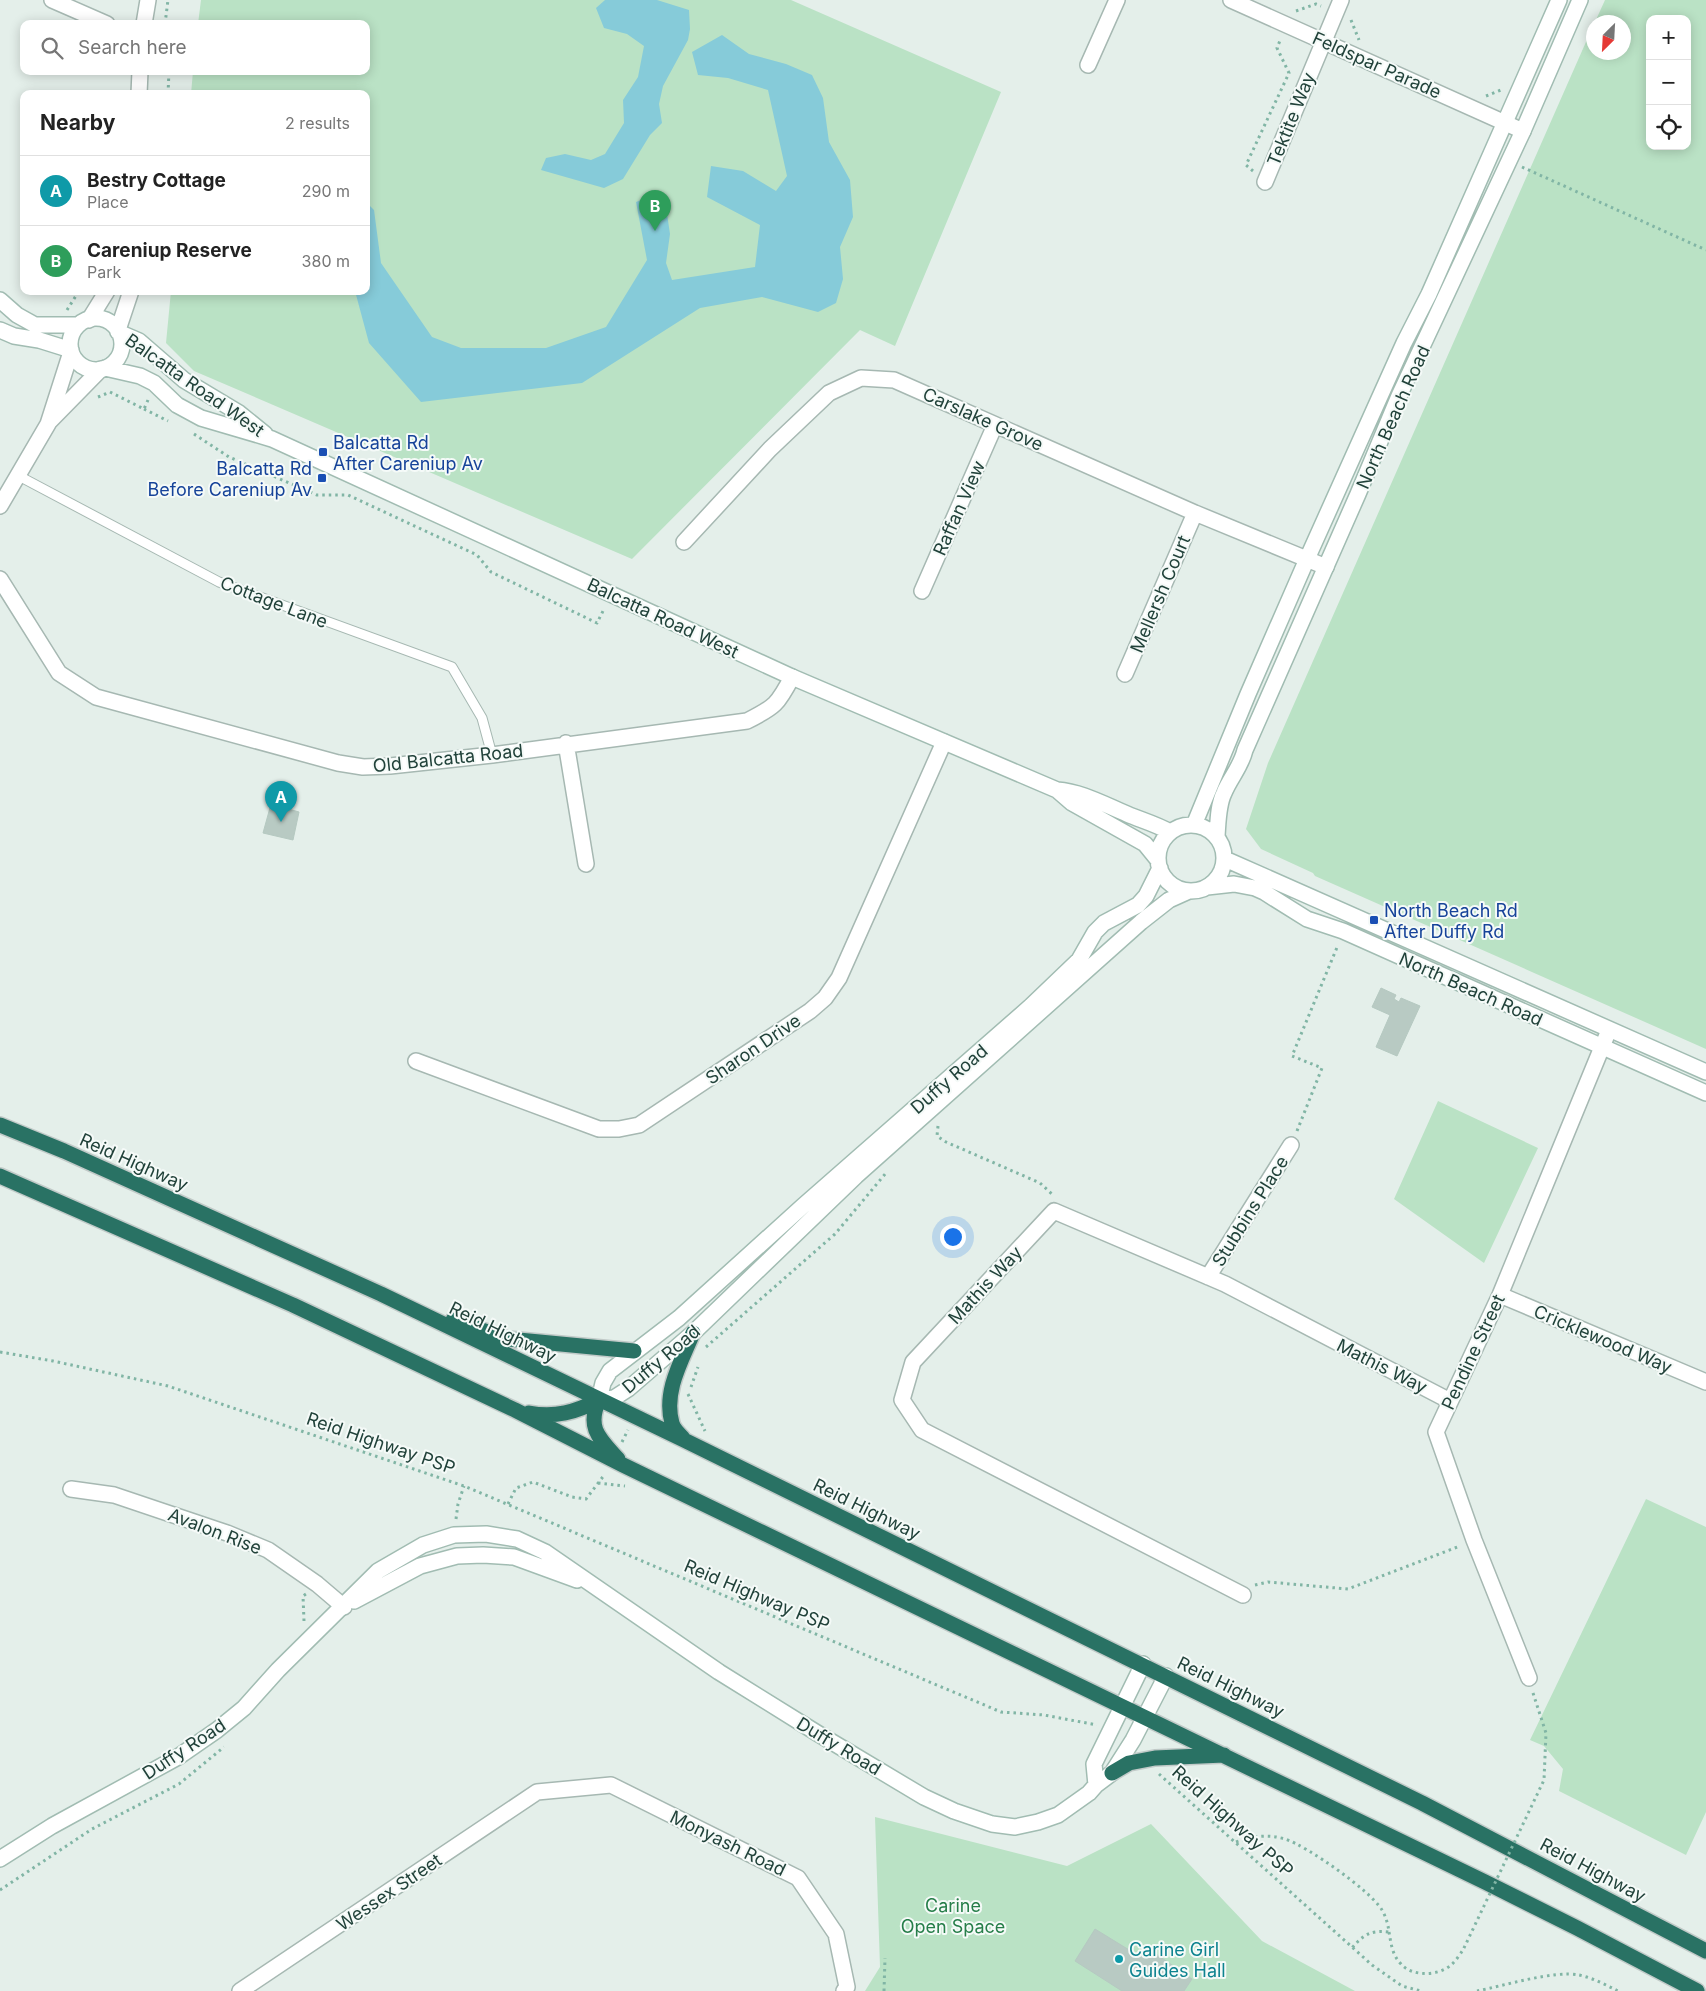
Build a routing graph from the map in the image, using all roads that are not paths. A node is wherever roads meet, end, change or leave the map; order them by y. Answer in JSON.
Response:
{"nodes":[{"id":1,"x":52,"y":0,"type":"edge"},
{"id":2,"x":148,"y":0,"type":"edge"},
{"id":3,"x":1117,"y":0,"type":"edge"},
{"id":4,"x":1231,"y":0,"type":"edge"},
{"id":5,"x":1559,"y":0,"type":"edge"},
{"id":6,"x":1574,"y":2,"type":"edge"},
{"id":7,"x":1338,"y":6,"type":"edge"},
{"id":8,"x":98,"y":20,"type":"edge"},
{"id":9,"x":145,"y":20,"type":"edge"},
{"id":10,"x":1323,"y":41,"type":"junction"},
{"id":11,"x":1088,"y":65,"type":"dead end"},
{"id":12,"x":140,"y":75,"type":"edge"},
{"id":13,"x":139,"y":90,"type":"edge"},
{"id":14,"x":1505,"y":123,"type":"junction"},
{"id":15,"x":1523,"y":131,"type":"junction"},
{"id":16,"x":1265,"y":182,"type":"road end"},
{"id":17,"x":104,"y":295,"type":"edge"},
{"id":18,"x":130,"y":295,"type":"edge"},
{"id":19,"x":0,"y":300,"type":"edge"},
{"id":20,"x":84,"y":323,"type":"junction"},
{"id":21,"x":0,"y":330,"type":"edge"},
{"id":22,"x":118,"y":331,"type":"junction"},
{"id":23,"x":71,"y":351,"type":"junction"},
{"id":24,"x":103,"y":369,"type":"junction"},
{"id":25,"x":48,"y":424,"type":"junction"},
{"id":26,"x":996,"y":425,"type":"junction"},
{"id":27,"x":272,"y":439,"type":"junction"},
{"id":28,"x":17,"y":475,"type":"junction"},
{"id":29,"x":0,"y":506,"type":"edge"},
{"id":30,"x":1195,"y":513,"type":"junction"},
{"id":31,"x":684,"y":542,"type":"dead end"},
{"id":32,"x":1307,"y":559,"type":"junction"},
{"id":33,"x":1326,"y":567,"type":"junction"},
{"id":34,"x":0,"y":579,"type":"edge"},
{"id":35,"x":922,"y":590,"type":"dead end"},
{"id":36,"x":1125,"y":674,"type":"dead end"},
{"id":37,"x":792,"y":677,"type":"junction"},
{"id":38,"x":944,"y":742,"type":"junction"},
{"id":39,"x":566,"y":743,"type":"junction"},
{"id":40,"x":492,"y":755,"type":"junction"},
{"id":41,"x":1057,"y":790,"type":"junction"},
{"id":42,"x":1194,"y":825,"type":"junction"},
{"id":43,"x":1170,"y":832,"type":"junction"},
{"id":44,"x":1216,"y":836,"type":"junction"},
{"id":45,"x":1224,"y":859,"type":"junction"},
{"id":46,"x":586,"y":864,"type":"dead end"},
{"id":47,"x":1159,"y":864,"type":"junction"},
{"id":48,"x":1207,"y":887,"type":"junction"},
{"id":49,"x":1189,"y":891,"type":"junction"},
{"id":50,"x":1609,"y":1030,"type":"junction"},
{"id":51,"x":1602,"y":1048,"type":"junction"},
{"id":52,"x":416,"y":1061,"type":"dead end"},
{"id":53,"x":1706,"y":1072,"type":"edge"},
{"id":54,"x":1706,"y":1093,"type":"edge"},
{"id":55,"x":0,"y":1125,"type":"edge"},
{"id":56,"x":1291,"y":1145,"type":"road end"},
{"id":57,"x":0,"y":1176,"type":"edge"},
{"id":58,"x":1208,"y":1277,"type":"junction"},
{"id":59,"x":381,"y":1294,"type":"junction"},
{"id":60,"x":1500,"y":1295,"type":"junction"},
{"id":61,"x":694,"y":1333,"type":"junction"},
{"id":62,"x":634,"y":1351,"type":"junction"},
{"id":63,"x":1706,"y":1382,"type":"edge"},
{"id":64,"x":599,"y":1400,"type":"junction"},
{"id":65,"x":1450,"y":1401,"type":"junction"},
{"id":66,"x":515,"y":1410,"type":"junction"},
{"id":67,"x":684,"y":1440,"type":"junction"},
{"id":68,"x":617,"y":1460,"type":"junction"},
{"id":69,"x":71,"y":1489,"type":"dead end"},
{"id":70,"x":598,"y":1587,"type":"junction"},
{"id":71,"x":1243,"y":1595,"type":"road end"},
{"id":72,"x":344,"y":1607,"type":"junction"},
{"id":73,"x":1143,"y":1664,"type":"junction"},
{"id":74,"x":1166,"y":1676,"type":"junction"},
{"id":75,"x":1529,"y":1678,"type":"road end"},
{"id":76,"x":1122,"y":1705,"type":"junction"},
{"id":77,"x":1145,"y":1716,"type":"junction"},
{"id":78,"x":1226,"y":1755,"type":"junction"},
{"id":79,"x":1112,"y":1773,"type":"junction"},
{"id":80,"x":1096,"y":1784,"type":"junction"},
{"id":81,"x":537,"y":1792,"type":"joint"},
{"id":82,"x":0,"y":1859,"type":"edge"},
{"id":83,"x":1706,"y":1951,"type":"edge"},
{"id":84,"x":240,"y":1991,"type":"edge"},
{"id":85,"x":844,"y":1991,"type":"edge"},
{"id":86,"x":1696,"y":1991,"type":"edge"}],
"edges":[{"from":1,"to":8,"type":"street"},
{"from":2,"to":9,"type":"street"},
{"from":3,"to":11,"type":"street"},
{"from":4,"to":10,"type":"street","name":"Feldspar Parade"},
{"from":5,"to":14,"type":"street","name":"North Beach Road"},
{"from":6,"to":15,"type":"street","name":"North Beach Road"},
{"from":7,"to":10,"type":"street","name":"Tektite Way"},
{"from":10,"to":14,"type":"street","name":"Feldspar Parade"},
{"from":10,"to":16,"type":"street","name":"Tektite Way"},
{"from":12,"to":13,"type":"street"},
{"from":14,"to":15,"type":"street","name":"Feldspar Parade"},
{"from":14,"to":32,"type":"street","name":"North Beach Road"},
{"from":15,"to":33,"type":"street","name":"North Beach Road"},
{"from":17,"to":20,"type":"street"},
{"from":18,"to":22,"type":"street"},
{"from":19,"to":20,"type":"street"},
{"from":20,"to":22,"type":"street"},
{"from":20,"to":23,"type":"street"},
{"from":21,"to":23,"type":"street"},
{"from":22,"to":24,"type":"street"},
{"from":22,"to":27,"type":"street","name":"Balcatta Road West"},
{"from":23,"to":24,"type":"street"},
{"from":23,"to":25,"type":"street"},
{"from":24,"to":25,"type":"street"},
{"from":24,"to":27,"type":"street","name":"Balcatta Road West"},
{"from":25,"to":28,"type":"street"},
{"from":26,"to":30,"type":"street","name":"Carslake Grove"},
{"from":26,"to":31,"type":"street","name":"Carslake Grove"},
{"from":26,"to":35,"type":"street","name":"Raffan View"},
{"from":27,"to":37,"type":"street","name":"Balcatta Road West"},
{"from":28,"to":29,"type":"street"},
{"from":28,"to":40,"type":"lane","name":"Cottage Lane"},
{"from":30,"to":32,"type":"street","name":"Carslake Grove"},
{"from":30,"to":36,"type":"street","name":"Mellersh Court"},
{"from":32,"to":33,"type":"street","name":"Carslake Grove"},
{"from":32,"to":42,"type":"street","name":"North Beach Road"},
{"from":33,"to":44,"type":"street","name":"North Beach Road"},
{"from":34,"to":40,"type":"street","name":"Old Balcatta Road"},
{"from":37,"to":38,"type":"street","name":"Balcatta Road West"},
{"from":37,"to":39,"type":"street","name":"Old Balcatta Road"},
{"from":38,"to":41,"type":"street","name":"Balcatta Road West"},
{"from":38,"to":52,"type":"street","name":"Sharon Drive"},
{"from":39,"to":40,"type":"street","name":"Old Balcatta Road"},
{"from":39,"to":46,"type":"street"},
{"from":41,"to":43,"type":"street","name":"Balcatta Road West"},
{"from":41,"to":47,"type":"street","name":"Balcatta Road West"},
{"from":42,"to":43,"type":"street"},
{"from":42,"to":44,"type":"street"},
{"from":43,"to":47,"type":"street"},
{"from":44,"to":45,"type":"street"},
{"from":45,"to":48,"type":"street"},
{"from":45,"to":50,"type":"street","name":"North Beach Road"},
{"from":47,"to":49,"type":"street"},
{"from":47,"to":62,"type":"street","name":"Duffy Road"},
{"from":48,"to":49,"type":"street"},
{"from":48,"to":51,"type":"street","name":"North Beach Road"},
{"from":49,"to":61,"type":"street","name":"Duffy Road"},
{"from":50,"to":51,"type":"street","name":"Pendine Street"},
{"from":50,"to":53,"type":"street","name":"North Beach Road"},
{"from":51,"to":54,"type":"street","name":"North Beach Road"},
{"from":51,"to":60,"type":"street","name":"Pendine Street"},
{"from":55,"to":59,"type":"highway","name":"Reid Highway"},
{"from":56,"to":58,"type":"street","name":"Stubbins Place"},
{"from":57,"to":66,"type":"highway"},
{"from":58,"to":65,"type":"street","name":"Mathis Way"},
{"from":58,"to":71,"type":"street","name":"Mathis Way"},
{"from":59,"to":62,"type":"highway"},
{"from":59,"to":64,"type":"highway","name":"Reid Highway"},
{"from":60,"to":63,"type":"street","name":"Cricklewood Way"},
{"from":60,"to":65,"type":"street","name":"Pendine Street"},
{"from":61,"to":64,"type":"street","name":"Duffy Road"},
{"from":61,"to":67,"type":"highway"},
{"from":62,"to":64,"type":"street","name":"Duffy Road"},
{"from":64,"to":66,"type":"highway"},
{"from":64,"to":67,"type":"highway","name":"Reid Highway"},
{"from":64,"to":68,"type":"highway"},
{"from":65,"to":75,"type":"street","name":"Pendine Street"},
{"from":66,"to":68,"type":"highway"},
{"from":67,"to":73,"type":"highway","name":"Reid Highway"},
{"from":68,"to":76,"type":"highway"},
{"from":69,"to":72,"type":"street","name":"Avalon Rise"},
{"from":70,"to":72,"type":"street","name":"Duffy Road"},
{"from":70,"to":72,"type":"street","name":"Duffy Road"},
{"from":70,"to":80,"type":"street","name":"Duffy Road"},
{"from":72,"to":82,"type":"street","name":"Duffy Road"},
{"from":73,"to":74,"type":"highway","name":"Reid Highway"},
{"from":73,"to":76,"type":"street"},
{"from":74,"to":77,"type":"street","name":"Duffy Road"},
{"from":74,"to":83,"type":"highway","name":"Reid Highway"},
{"from":76,"to":77,"type":"highway"},
{"from":76,"to":80,"type":"street"},
{"from":77,"to":78,"type":"highway"},
{"from":77,"to":79,"type":"street","name":"Duffy Road"},
{"from":78,"to":79,"type":"highway"},
{"from":78,"to":86,"type":"highway"},
{"from":79,"to":80,"type":"street","name":"Duffy Road"},
{"from":81,"to":84,"type":"street","name":"Wessex Street"},
{"from":81,"to":85,"type":"street","name":"Monyash Road"}]}
